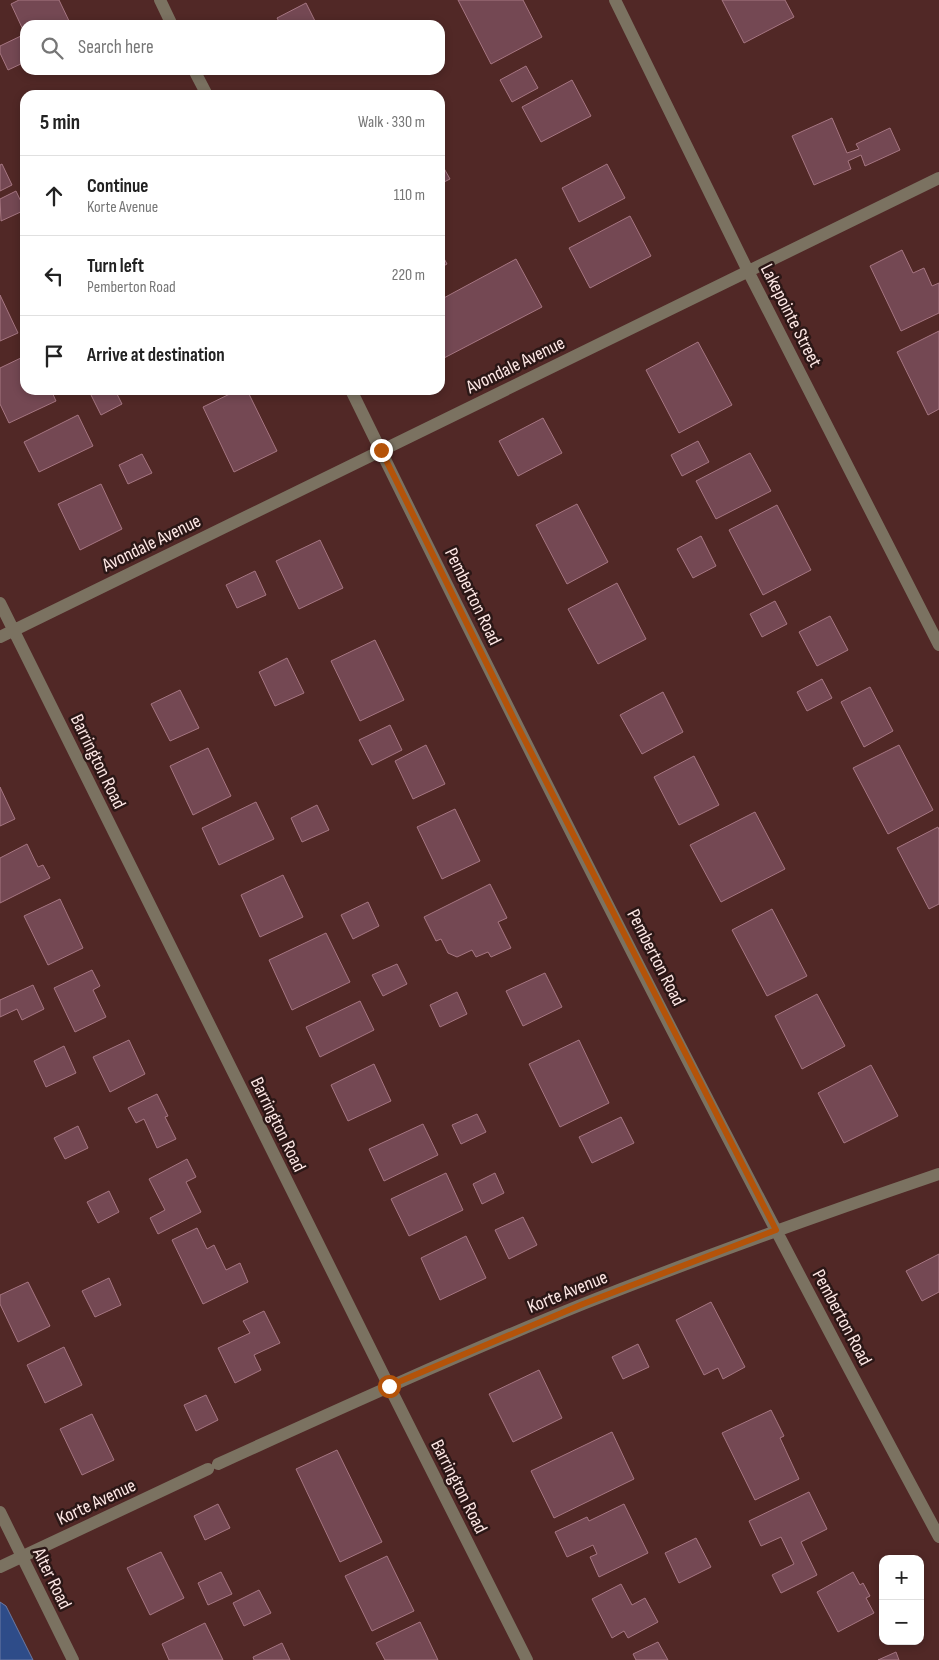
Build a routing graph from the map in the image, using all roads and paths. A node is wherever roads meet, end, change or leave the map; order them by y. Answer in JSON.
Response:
{"nodes":[{"id":1,"x":160,"y":0,"type":"edge"},
{"id":2,"x":615,"y":0,"type":"edge"},
{"id":3,"x":170,"y":20,"type":"edge"},
{"id":4,"x":197,"y":75,"type":"edge"},
{"id":5,"x":204,"y":90,"type":"edge"},
{"id":6,"x":939,"y":178,"type":"edge"},
{"id":7,"x":748,"y":271,"type":"junction"},
{"id":8,"x":354,"y":395,"type":"edge"},
{"id":9,"x":381,"y":450,"type":"junction"},
{"id":10,"x":0,"y":603,"type":"edge"},
{"id":11,"x":13,"y":631,"type":"junction"},
{"id":12,"x":0,"y":637,"type":"edge"},
{"id":13,"x":939,"y":645,"type":"edge"},
{"id":14,"x":939,"y":1174,"type":"edge"},
{"id":15,"x":776,"y":1230,"type":"junction"},
{"id":16,"x":389,"y":1386,"type":"junction"},
{"id":17,"x":0,"y":1512,"type":"edge"},
{"id":18,"x":939,"y":1537,"type":"edge"},
{"id":19,"x":22,"y":1556,"type":"junction"},
{"id":20,"x":4,"y":1565,"type":"edge"},
{"id":21,"x":73,"y":1660,"type":"edge"},
{"id":22,"x":527,"y":1660,"type":"edge"}],
"edges":[{"from":1,"to":3,"type":"street"},
{"from":2,"to":7,"type":"street","name":"Lakepointe Street"},
{"from":4,"to":5,"type":"street"},
{"from":6,"to":7,"type":"street","name":"Avondale Avenue"},
{"from":7,"to":9,"type":"street","name":"Avondale Avenue"},
{"from":7,"to":13,"type":"street","name":"Lakepointe Street"},
{"from":8,"to":9,"type":"street","name":"Pemberton Road"},
{"from":9,"to":11,"type":"street","name":"Avondale Avenue"},
{"from":9,"to":15,"type":"street","name":"Pemberton Road"},
{"from":10,"to":11,"type":"street","name":"Barrington Road"},
{"from":11,"to":12,"type":"street","name":"Avondale Avenue"},
{"from":11,"to":16,"type":"street","name":"Barrington Road"},
{"from":14,"to":15,"type":"street","name":"Korte Avenue"},
{"from":15,"to":16,"type":"street","name":"Korte Avenue"},
{"from":15,"to":18,"type":"street","name":"Pemberton Road"},
{"from":16,"to":19,"type":"street","name":"Korte Avenue"},
{"from":16,"to":22,"type":"street","name":"Barrington Road"},
{"from":17,"to":19,"type":"street","name":"Alter Road"},
{"from":19,"to":20,"type":"street","name":"Korte Avenue"},
{"from":19,"to":21,"type":"street","name":"Alter Road"}]}
